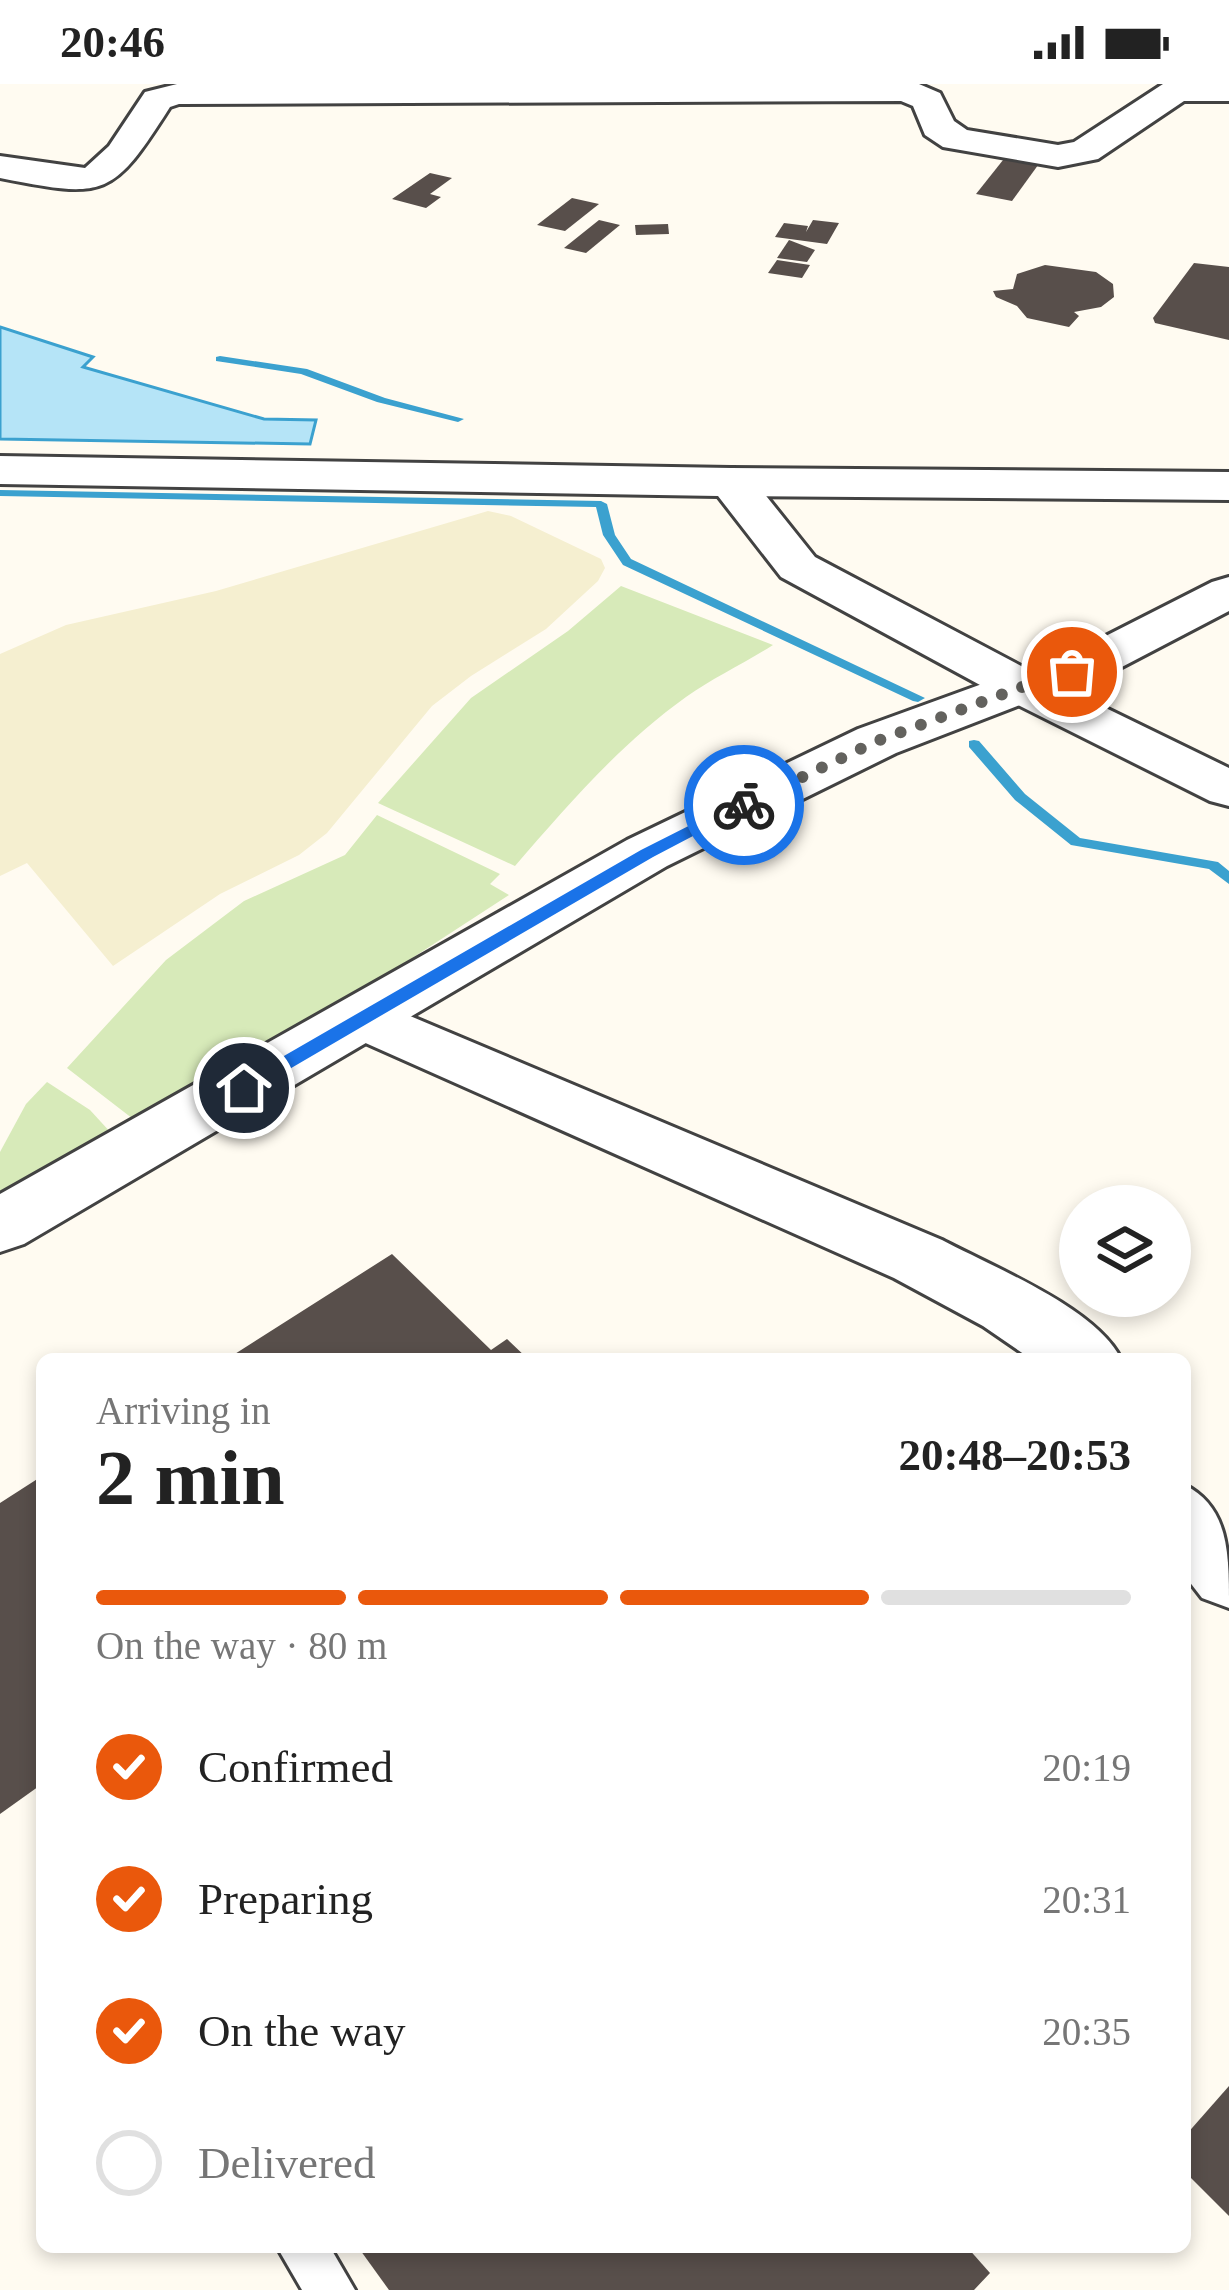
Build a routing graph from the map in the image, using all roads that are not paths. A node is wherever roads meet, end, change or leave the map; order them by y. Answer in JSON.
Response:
{"nodes":[{"id":1,"x":1229,"y":91,"type":"edge"},
{"id":2,"x":0,"y":167,"type":"edge"},
{"id":3,"x":0,"y":470,"type":"edge"},
{"id":4,"x":731,"y":482,"type":"junction"},
{"id":5,"x":1229,"y":486,"type":"edge"},
{"id":6,"x":1229,"y":592,"type":"edge"},
{"id":7,"x":1027,"y":690,"type":"junction"},
{"id":8,"x":1229,"y":789,"type":"edge"},
{"id":9,"x":365,"y":1018,"type":"junction"},
{"id":10,"x":0,"y":1226,"type":"edge"},
{"id":11,"x":1077,"y":1353,"type":"edge"},
{"id":12,"x":1191,"y":1526,"type":"edge"},
{"id":13,"x":1229,"y":1574,"type":"edge"},
{"id":14,"x":305,"y":2253,"type":"edge"},
{"id":15,"x":331,"y":2290,"type":"edge"}],
"edges":[{"from":1,"to":2,"type":"street"},
{"from":3,"to":4,"type":"street"},
{"from":4,"to":5,"type":"street"},
{"from":4,"to":7,"type":"street"},
{"from":6,"to":7,"type":"street"},
{"from":7,"to":8,"type":"street"},
{"from":7,"to":9,"type":"street"},
{"from":9,"to":10,"type":"street"},
{"from":9,"to":11,"type":"street"},
{"from":12,"to":13,"type":"street"},
{"from":14,"to":15,"type":"lane"}]}
